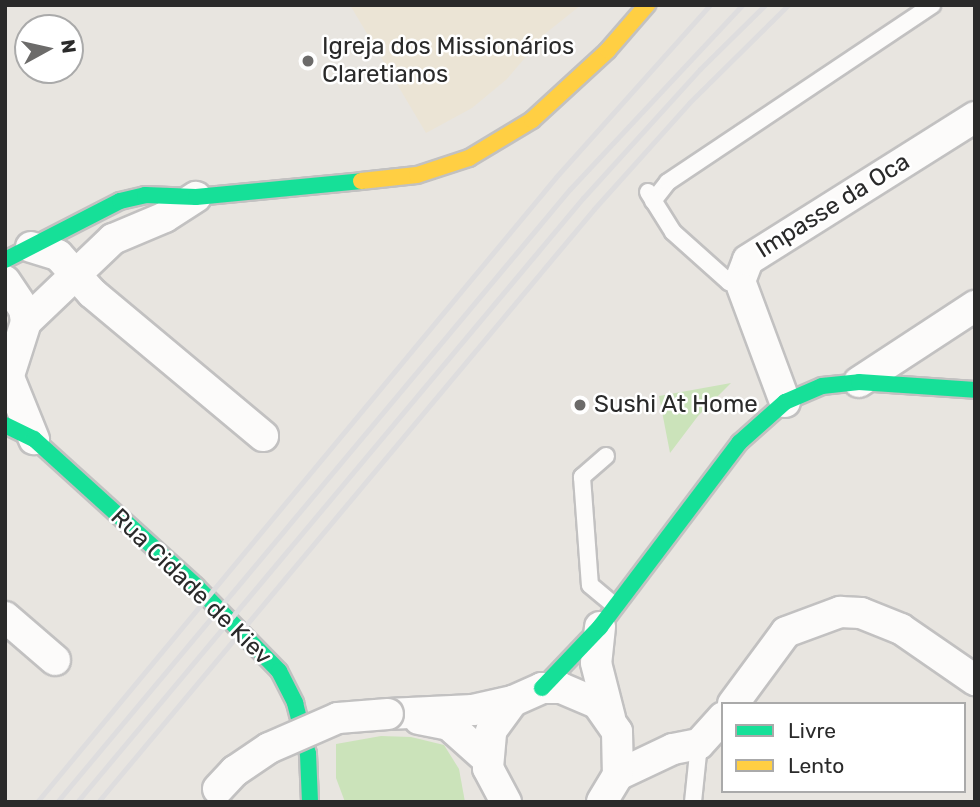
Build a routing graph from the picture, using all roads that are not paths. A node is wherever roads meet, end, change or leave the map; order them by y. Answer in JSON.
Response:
{"nodes":[{"id":1,"x":647,"y":5,"type":"edge"},
{"id":2,"x":932,"y":5,"type":"edge"},
{"id":3,"x":975,"y":117,"type":"edge"},
{"id":4,"x":196,"y":197,"type":"junction"},
{"id":5,"x":18,"y":254,"type":"edge"},
{"id":6,"x":76,"y":270,"type":"junction"},
{"id":7,"x":5,"y":281,"type":"edge"},
{"id":8,"x":740,"y":281,"type":"junction"},
{"id":9,"x":975,"y":306,"type":"edge"},
{"id":10,"x":26,"y":322,"type":"junction"},
{"id":11,"x":859,"y":382,"type":"junction"},
{"id":12,"x":8,"y":384,"type":"edge"},
{"id":13,"x":975,"y":390,"type":"edge"},
{"id":14,"x":785,"y":402,"type":"junction"},
{"id":15,"x":5,"y":425,"type":"edge"},
{"id":16,"x":263,"y":436,"type":"dead end"},
{"id":17,"x":34,"y":439,"type":"junction"},
{"id":18,"x":606,"y":456,"type":"dead end"},
{"id":19,"x":5,"y":617,"type":"edge"},
{"id":20,"x":608,"y":617,"type":"junction"},
{"id":21,"x":55,"y":660,"type":"dead end"},
{"id":22,"x":975,"y":680,"type":"edge"},
{"id":23,"x":542,"y":688,"type":"junction"},
{"id":24,"x":513,"y":701,"type":"junction"},
{"id":25,"x":734,"y":702,"type":"edge"},
{"id":26,"x":388,"y":713,"type":"junction"},
{"id":27,"x":721,"y":719,"type":"edge"},
{"id":28,"x":614,"y":725,"type":"junction"},
{"id":29,"x":686,"y":747,"type":"junction"},
{"id":30,"x":495,"y":787,"type":"edge"},
{"id":31,"x":613,"y":791,"type":"edge"},
{"id":32,"x":212,"y":795,"type":"edge"},
{"id":33,"x":310,"y":802,"type":"edge"},
{"id":34,"x":693,"y":802,"type":"edge"}],
"edges":[{"from":1,"to":4,"type":"street"},
{"from":2,"to":8,"type":"lane"},
{"from":3,"to":8,"type":"street","name":"Impasse da Oca"},
{"from":4,"to":5,"type":"street"},
{"from":4,"to":6,"type":"street"},
{"from":5,"to":6,"type":"street"},
{"from":6,"to":10,"type":"street"},
{"from":6,"to":16,"type":"street"},
{"from":7,"to":10,"type":"street"},
{"from":8,"to":14,"type":"street","name":"Impasse da Oca"},
{"from":9,"to":11,"type":"street"},
{"from":10,"to":12,"type":"street"},
{"from":11,"to":13,"type":"street"},
{"from":11,"to":14,"type":"street"},
{"from":12,"to":17,"type":"street","name":"Rua Cidade de Kiev"},
{"from":14,"to":20,"type":"street"},
{"from":15,"to":17,"type":"street","name":"Rua Cidade de Kiev"},
{"from":17,"to":33,"type":"street","name":"Rua Cidade de Kiev"},
{"from":18,"to":20,"type":"lane"},
{"from":19,"to":21,"type":"street"},
{"from":20,"to":23,"type":"street"},
{"from":20,"to":28,"type":"street"},
{"from":22,"to":25,"type":"street"},
{"from":23,"to":24,"type":"street"},
{"from":23,"to":28,"type":"street"},
{"from":24,"to":26,"type":"street"},
{"from":24,"to":30,"type":"street"},
{"from":26,"to":30,"type":"street"},
{"from":26,"to":32,"type":"street","bridge":true},
{"from":27,"to":29,"type":"street"},
{"from":28,"to":29,"type":"street"},
{"from":28,"to":31,"type":"street"},
{"from":29,"to":31,"type":"street"},
{"from":29,"to":34,"type":"lane"}]}
